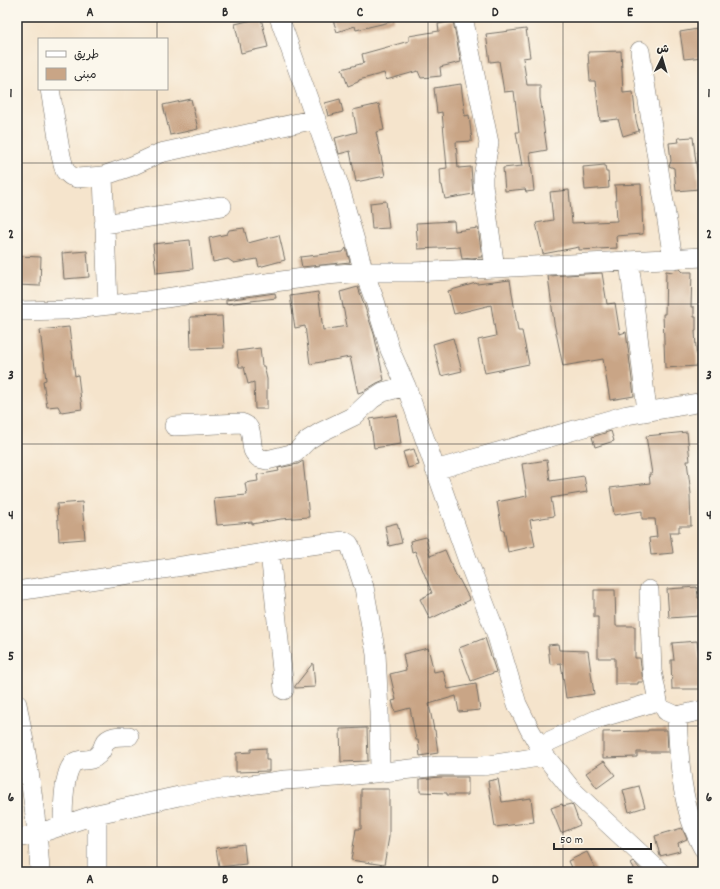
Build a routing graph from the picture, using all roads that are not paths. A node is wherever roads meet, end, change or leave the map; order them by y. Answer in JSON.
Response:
{"nodes":[{"id":1,"x":279,"y":17,"type":"edge"},
{"id":2,"x":463,"y":17,"type":"edge"},
{"id":3,"x":640,"y":51,"type":"dead end"},
{"id":4,"x":50,"y":90,"type":"edge"},
{"id":5,"x":316,"y":119,"type":"junction"},
{"id":6,"x":103,"y":176,"type":"junction"},
{"id":7,"x":222,"y":206,"type":"dead end"},
{"id":8,"x":104,"y":224,"type":"junction"},
{"id":9,"x":703,"y":257,"type":"edge"},
{"id":10,"x":673,"y":258,"type":"junction"},
{"id":11,"x":630,"y":261,"type":"junction"},
{"id":12,"x":495,"y":268,"type":"junction"},
{"id":13,"x":364,"y":272,"type":"junction"},
{"id":14,"x":108,"y":305,"type":"junction"},
{"id":15,"x":17,"y":311,"type":"edge"},
{"id":16,"x":406,"y":386,"type":"junction"},
{"id":17,"x":703,"y":402,"type":"edge"},
{"id":18,"x":647,"y":411,"type":"junction"},
{"id":19,"x":174,"y":426,"type":"dead end"},
{"id":20,"x":435,"y":470,"type":"junction"},
{"id":21,"x":270,"y":552,"type":"junction"},
{"id":22,"x":649,"y":590,"type":"dead end"},
{"id":23,"x":17,"y":592,"type":"edge"},
{"id":24,"x":284,"y":690,"type":"dead end"},
{"id":25,"x":658,"y":701,"type":"junction"},
{"id":26,"x":17,"y":704,"type":"edge"},
{"id":27,"x":703,"y":710,"type":"edge"},
{"id":28,"x":677,"y":716,"type":"junction"},
{"id":29,"x":129,"y":736,"type":"dead end"},
{"id":30,"x":542,"y":751,"type":"junction"},
{"id":31,"x":380,"y":772,"type":"junction"},
{"id":32,"x":96,"y":814,"type":"junction"},
{"id":33,"x":62,"y":825,"type":"junction"},
{"id":34,"x":37,"y":834,"type":"junction"},
{"id":35,"x":17,"y":838,"type":"edge"},
{"id":36,"x":703,"y":848,"type":"edge"},
{"id":37,"x":40,"y":872,"type":"edge"},
{"id":38,"x":97,"y":872,"type":"edge"},
{"id":39,"x":660,"y":872,"type":"edge"}],
"edges":[{"from":1,"to":5,"type":"street"},
{"from":2,"to":12,"type":"street"},
{"from":3,"to":10,"type":"street"},
{"from":4,"to":6,"type":"street"},
{"from":5,"to":6,"type":"street"},
{"from":5,"to":13,"type":"street"},
{"from":6,"to":8,"type":"street"},
{"from":7,"to":8,"type":"street"},
{"from":8,"to":14,"type":"street"},
{"from":9,"to":10,"type":"street"},
{"from":10,"to":11,"type":"street"},
{"from":11,"to":12,"type":"street"},
{"from":11,"to":18,"type":"street"},
{"from":12,"to":13,"type":"street"},
{"from":13,"to":14,"type":"street"},
{"from":13,"to":16,"type":"street"},
{"from":14,"to":15,"type":"street"},
{"from":16,"to":19,"type":"street"},
{"from":16,"to":20,"type":"street"},
{"from":17,"to":18,"type":"street"},
{"from":18,"to":20,"type":"street"},
{"from":20,"to":30,"type":"street"},
{"from":21,"to":23,"type":"street"},
{"from":21,"to":24,"type":"street"},
{"from":21,"to":31,"type":"street"},
{"from":22,"to":25,"type":"street"},
{"from":25,"to":28,"type":"street"},
{"from":25,"to":30,"type":"street"},
{"from":26,"to":34,"type":"street"},
{"from":27,"to":28,"type":"street"},
{"from":28,"to":36,"type":"street"},
{"from":29,"to":33,"type":"street"},
{"from":30,"to":31,"type":"street"},
{"from":30,"to":39,"type":"street"},
{"from":31,"to":32,"type":"street"},
{"from":32,"to":33,"type":"street"},
{"from":32,"to":38,"type":"street"},
{"from":33,"to":34,"type":"street"},
{"from":34,"to":35,"type":"street"},
{"from":34,"to":37,"type":"street"}]}
